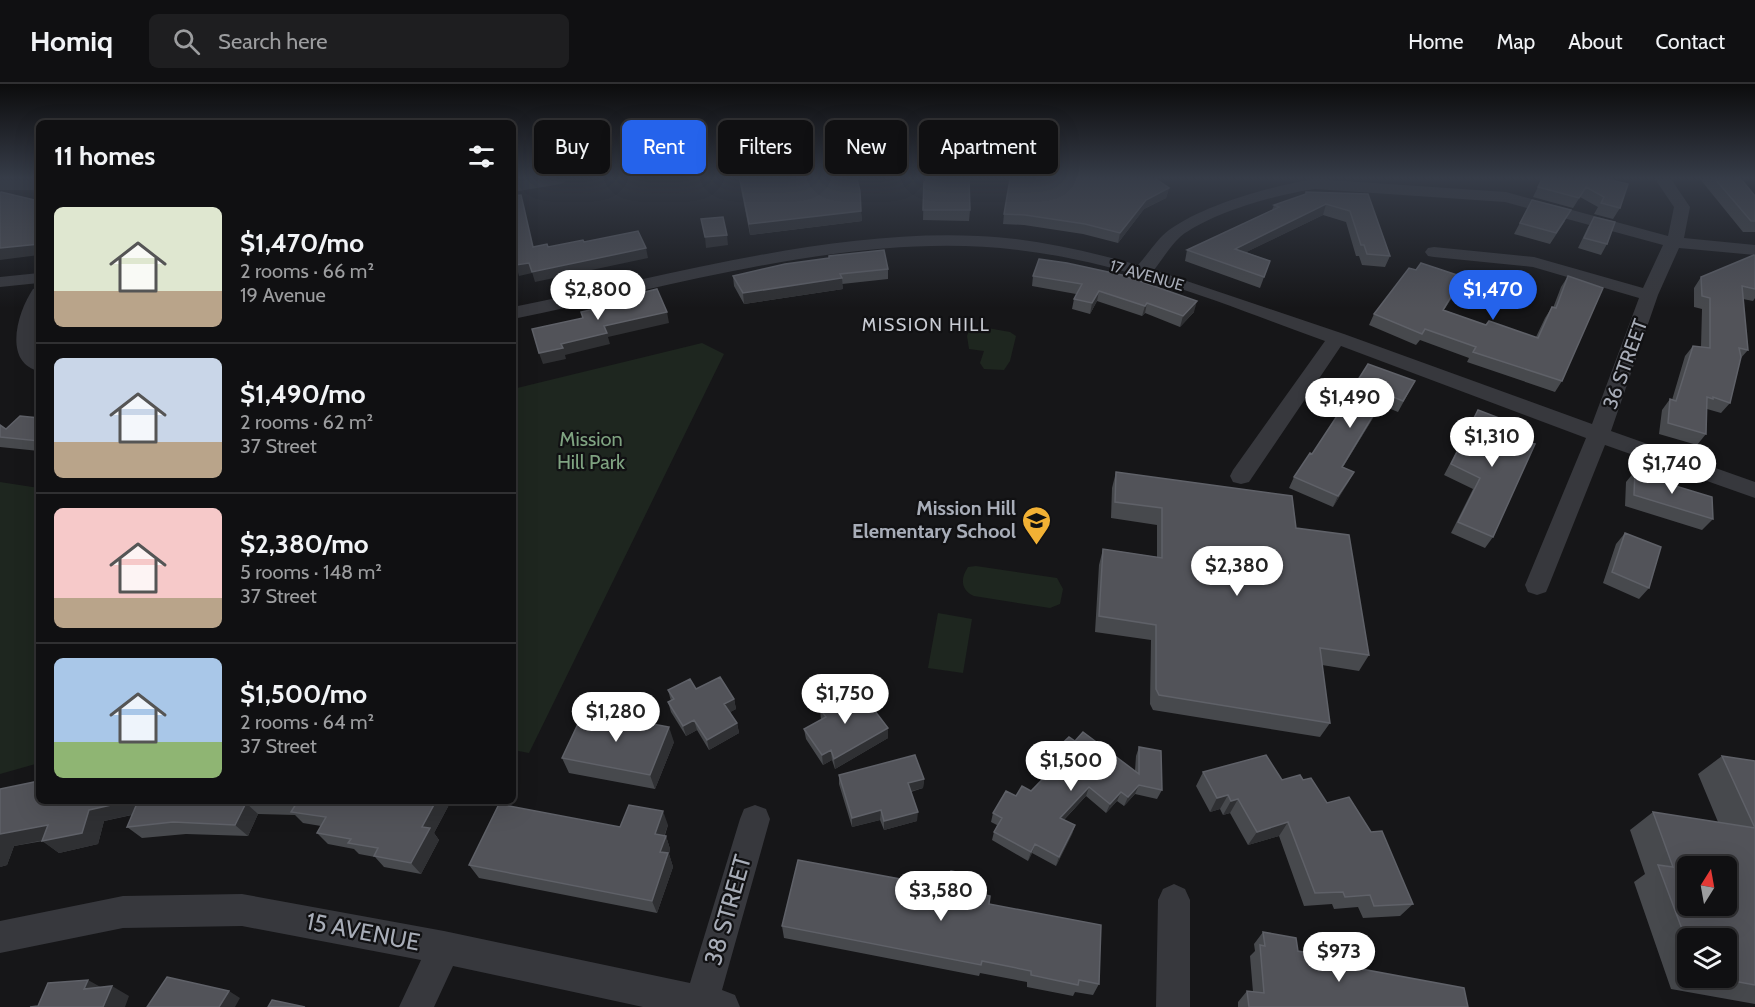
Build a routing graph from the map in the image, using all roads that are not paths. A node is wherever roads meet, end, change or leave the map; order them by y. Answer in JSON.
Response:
{"nodes":[{"id":1,"x":1195,"y":222,"type":"edge"},
{"id":2,"x":1598,"y":222,"type":"edge"},
{"id":3,"x":1679,"y":222,"type":"edge"},
{"id":4,"x":1672,"y":242,"type":"junction"},
{"id":5,"x":1755,"y":250,"type":"edge"},
{"id":6,"x":1434,"y":252,"type":"dead end"},
{"id":7,"x":1143,"y":271,"type":"junction"},
{"id":8,"x":36,"y":278,"type":"edge"},
{"id":9,"x":0,"y":282,"type":"edge"},
{"id":10,"x":1649,"y":295,"type":"junction"},
{"id":11,"x":36,"y":300,"type":"edge"},
{"id":12,"x":516,"y":312,"type":"edge"},
{"id":13,"x":1337,"y":338,"type":"junction"},
{"id":14,"x":36,"y":362,"type":"edge"},
{"id":15,"x":1598,"y":436,"type":"junction"},
{"id":16,"x":1241,"y":476,"type":"dead end"},
{"id":17,"x":1755,"y":489,"type":"edge"},
{"id":18,"x":1537,"y":585,"type":"dead end"},
{"id":19,"x":755,"y":819,"type":"dead end"},
{"id":20,"x":1174,"y":900,"type":"dead end"},
{"id":21,"x":0,"y":937,"type":"edge"},
{"id":22,"x":444,"y":948,"type":"junction"},
{"id":23,"x":712,"y":1005,"type":"edge"},
{"id":24,"x":416,"y":1007,"type":"edge"},
{"id":25,"x":1173,"y":1007,"type":"edge"}],
"edges":[{"from":1,"to":7,"type":"street"},
{"from":2,"to":4,"type":"street"},
{"from":3,"to":4,"type":"street","name":"36 STREET"},
{"from":4,"to":5,"type":"street"},
{"from":4,"to":10,"type":"street","name":"36 STREET"},
{"from":6,"to":10,"type":"street"},
{"from":7,"to":12,"type":"street","name":"17 AVENUE"},
{"from":7,"to":13,"type":"street","name":"17 AVENUE"},
{"from":8,"to":9,"type":"street"},
{"from":10,"to":15,"type":"street","name":"36 STREET"},
{"from":11,"to":14,"type":"street"},
{"from":13,"to":15,"type":"street","name":"17 AVENUE"},
{"from":13,"to":16,"type":"street"},
{"from":15,"to":17,"type":"street","name":"17 AVENUE"},
{"from":15,"to":18,"type":"street","name":"36 STREET"},
{"from":19,"to":23,"type":"street","name":"38 STREET"},
{"from":20,"to":25,"type":"street"},
{"from":21,"to":22,"type":"street","name":"15 AVENUE"},
{"from":22,"to":23,"type":"street","name":"15 AVENUE"},
{"from":22,"to":24,"type":"street"}]}
